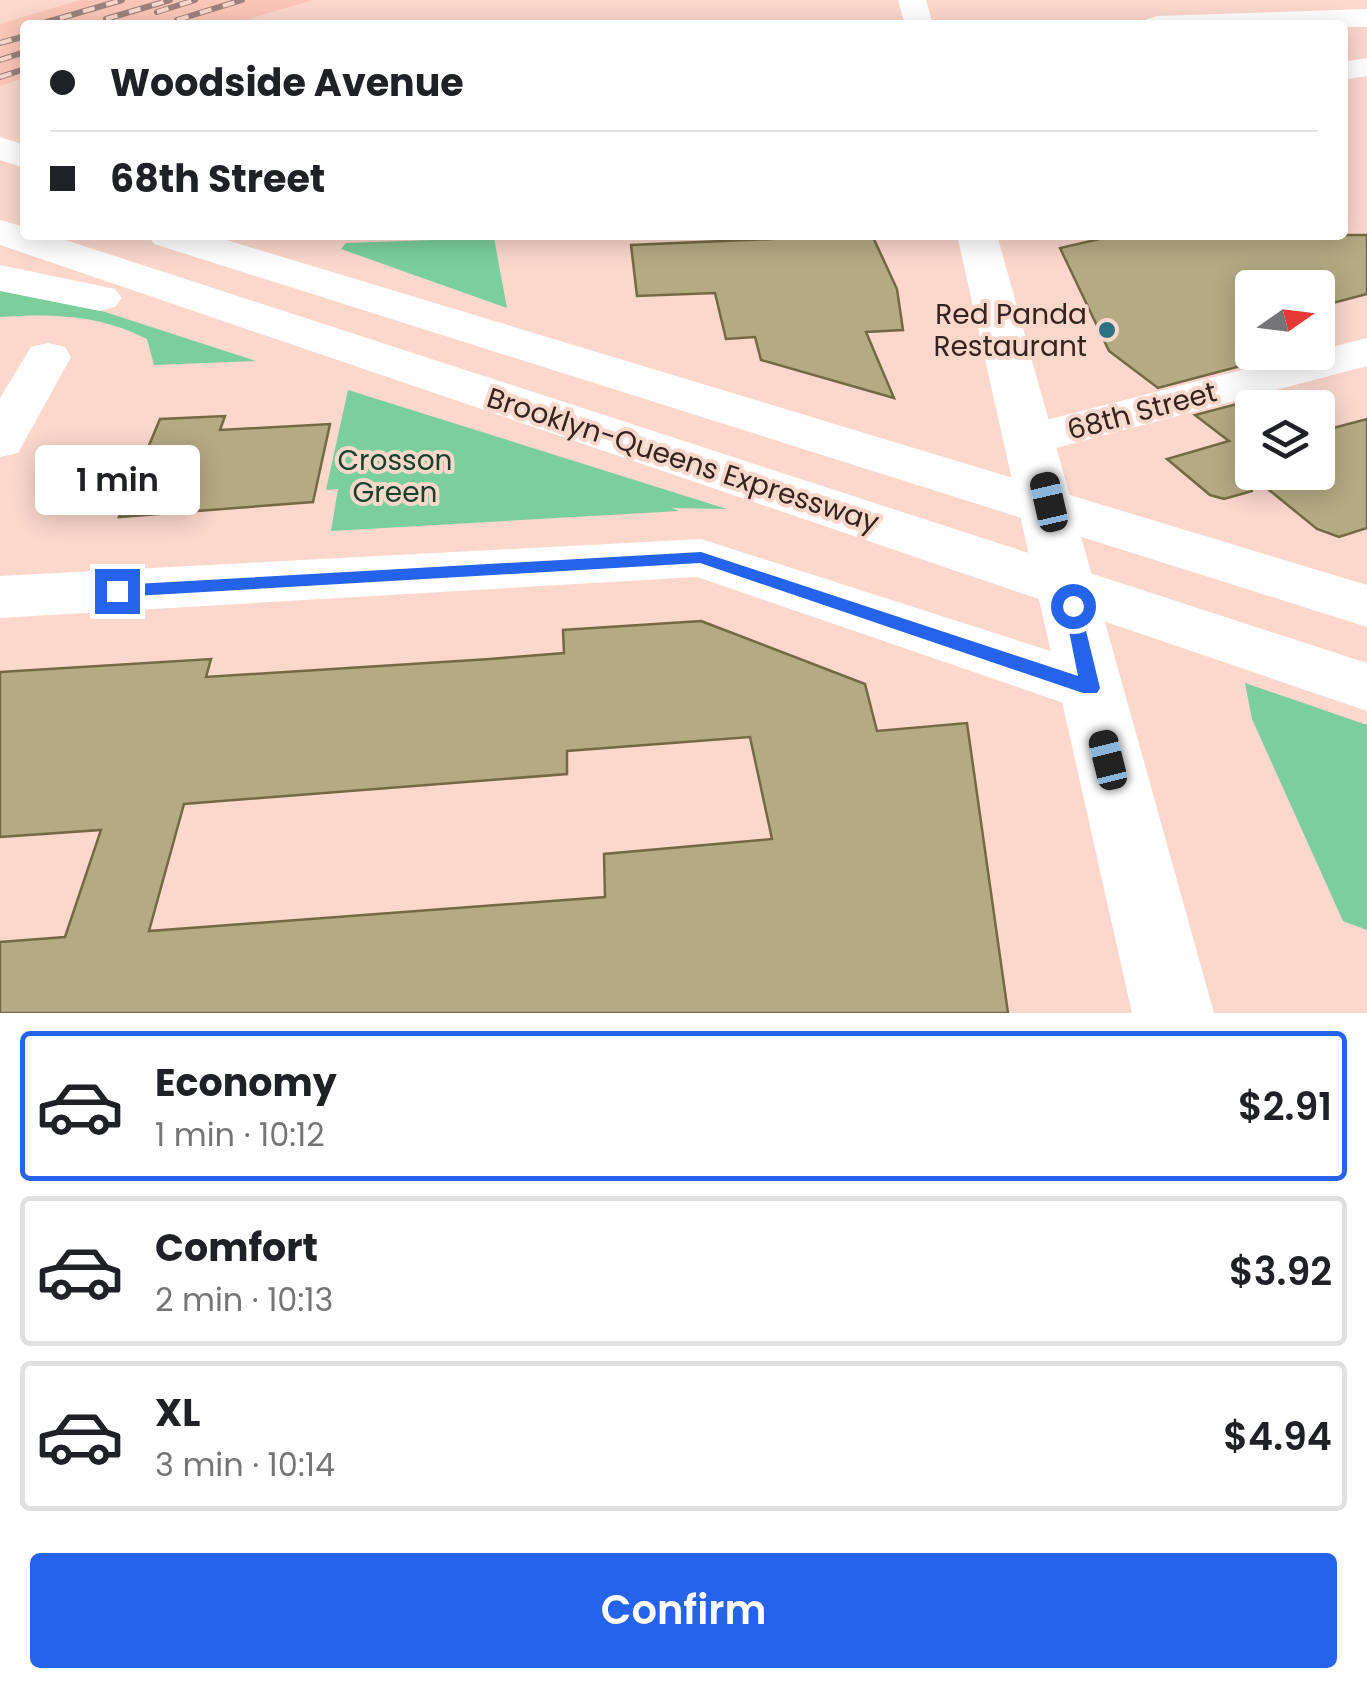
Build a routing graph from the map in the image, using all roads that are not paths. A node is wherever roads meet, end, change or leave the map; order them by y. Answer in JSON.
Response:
{"nodes":[{"id":1,"x":1367,"y":18,"type":"edge"},
{"id":2,"x":1307,"y":20,"type":"edge"},
{"id":3,"x":24,"y":240,"type":"edge"},
{"id":4,"x":184,"y":240,"type":"edge"},
{"id":5,"x":229,"y":240,"type":"edge"},
{"id":6,"x":978,"y":240,"type":"edge"},
{"id":7,"x":281,"y":270,"type":"junction"},
{"id":8,"x":0,"y":278,"type":"edge"},
{"id":9,"x":1367,"y":352,"type":"edge"},
{"id":10,"x":48,"y":357,"type":"dead end"},
{"id":11,"x":532,"y":410,"type":"junction"},
{"id":12,"x":0,"y":442,"type":"edge"},
{"id":13,"x":1037,"y":453,"type":"junction"},
{"id":14,"x":0,"y":598,"type":"edge"},
{"id":15,"x":1367,"y":606,"type":"edge"},
{"id":16,"x":1086,"y":664,"type":"junction"},
{"id":17,"x":1367,"y":687,"type":"edge"},
{"id":18,"x":1173,"y":1013,"type":"edge"}],
"edges":[{"from":1,"to":2,"type":"main road"},
{"from":3,"to":11,"type":"main road","name":"Brooklyn-Queens Expressway"},
{"from":4,"to":7,"type":"main road"},
{"from":5,"to":7,"type":"main road"},
{"from":6,"to":13,"type":"main road"},
{"from":7,"to":15,"type":"main road"},
{"from":8,"to":11,"type":"main road"},
{"from":9,"to":13,"type":"main road","name":"68th Street"},
{"from":10,"to":12,"type":"main road"},
{"from":11,"to":17,"type":"main road","name":"Brooklyn-Queens Expressway"},
{"from":13,"to":16,"type":"main road"},
{"from":14,"to":16,"type":"main road"},
{"from":16,"to":18,"type":"main road"}]}
